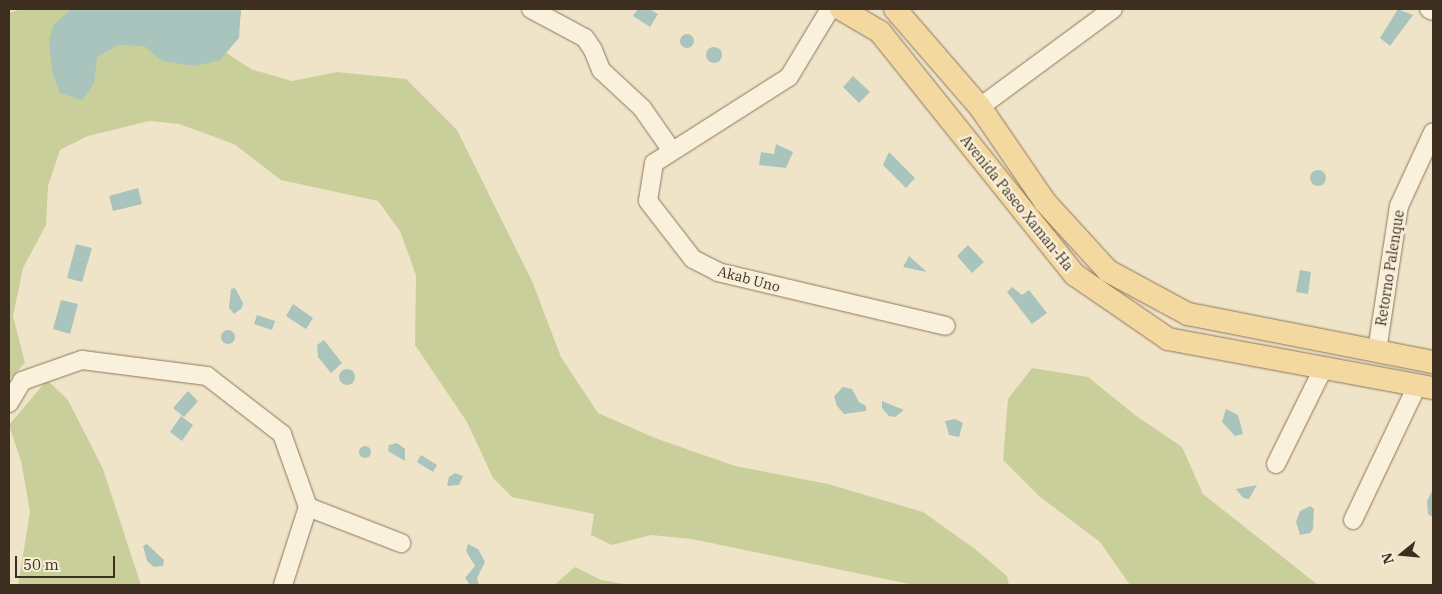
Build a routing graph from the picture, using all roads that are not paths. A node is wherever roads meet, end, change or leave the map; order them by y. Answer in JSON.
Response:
{"nodes":[{"id":1,"x":531,"y":9,"type":"edge"},
{"id":2,"x":830,"y":9,"type":"edge"},
{"id":3,"x":841,"y":9,"type":"edge"},
{"id":4,"x":895,"y":9,"type":"edge"},
{"id":5,"x":1113,"y":9,"type":"edge"},
{"id":6,"x":1430,"y":9,"type":"edge"},
{"id":7,"x":1433,"y":11,"type":"edge"},
{"id":8,"x":943,"y":64,"type":"junction"},
{"id":9,"x":921,"y":83,"type":"junction"},
{"id":10,"x":980,"y":108,"type":"junction"},
{"id":11,"x":1433,"y":132,"type":"edge"},
{"id":12,"x":672,"y":151,"type":"junction"},
{"id":13,"x":1021,"y":168,"type":"junction"},
{"id":14,"x":1002,"y":184,"type":"junction"},
{"id":15,"x":946,"y":326,"type":"dead end"},
{"id":16,"x":1303,"y":337,"type":"junction"},
{"id":17,"x":1377,"y":351,"type":"junction"},
{"id":18,"x":1433,"y":362,"type":"edge"},
{"id":19,"x":1299,"y":363,"type":"junction"},
{"id":20,"x":1327,"y":369,"type":"junction"},
{"id":21,"x":1428,"y":387,"type":"edge"},
{"id":22,"x":9,"y":403,"type":"edge"},
{"id":23,"x":1276,"y":464,"type":"dead end"},
{"id":24,"x":308,"y":507,"type":"junction"},
{"id":25,"x":1353,"y":520,"type":"dead end"},
{"id":26,"x":401,"y":544,"type":"dead end"},
{"id":27,"x":283,"y":585,"type":"edge"}],
"edges":[{"from":1,"to":12,"type":"street"},
{"from":2,"to":12,"type":"street","name":"Akab Uno"},
{"from":3,"to":9,"type":"main road","name":"Avenida Paseo Xaman-Ha"},
{"from":4,"to":8,"type":"main road","name":"Avenida Paseo Xaman-Ha"},
{"from":5,"to":10,"type":"street"},
{"from":6,"to":7,"type":"street"},
{"from":8,"to":9,"type":"main road"},
{"from":8,"to":10,"type":"main road","name":"Avenida Paseo Xaman-Ha"},
{"from":9,"to":14,"type":"main road","name":"Avenida Paseo Xaman-Ha"},
{"from":10,"to":13,"type":"main road","name":"Avenida Paseo Xaman-Ha"},
{"from":11,"to":17,"type":"street","name":"Retorno Palenque"},
{"from":12,"to":15,"type":"street","name":"Akab Uno"},
{"from":13,"to":14,"type":"main road"},
{"from":13,"to":16,"type":"main road","name":"Avenida Paseo Xaman-Ha"},
{"from":14,"to":19,"type":"main road","name":"Avenida Paseo Xaman-Ha"},
{"from":16,"to":17,"type":"main road","name":"Avenida Paseo Xaman-Ha"},
{"from":16,"to":19,"type":"main road"},
{"from":17,"to":18,"type":"main road","name":"Avenida Paseo Xaman-Ha"},
{"from":19,"to":20,"type":"main road","name":"Avenida Paseo Xaman-Ha"},
{"from":20,"to":21,"type":"main road","name":"Avenida Paseo Xaman-Ha"},
{"from":20,"to":23,"type":"street"},
{"from":21,"to":25,"type":"street"},
{"from":22,"to":24,"type":"street"},
{"from":24,"to":26,"type":"street"},
{"from":24,"to":27,"type":"street"}]}
